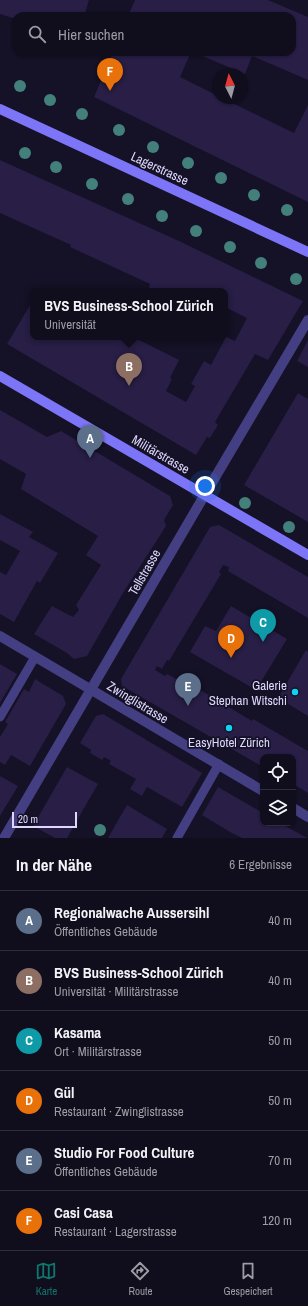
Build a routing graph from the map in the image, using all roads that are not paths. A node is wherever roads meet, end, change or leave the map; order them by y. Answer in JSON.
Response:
{"nodes":[{"id":1,"x":0,"y":110,"type":"edge"},
{"id":2,"x":308,"y":252,"type":"edge"},
{"id":3,"x":308,"y":320,"type":"edge"},
{"id":4,"x":0,"y":376,"type":"edge"},
{"id":5,"x":204,"y":495,"type":"junction"},
{"id":6,"x":308,"y":556,"type":"edge"},
{"id":7,"x":0,"y":636,"type":"edge"},
{"id":8,"x":35,"y":657,"type":"junction"},
{"id":9,"x":91,"y":689,"type":"junction"},
{"id":10,"x":0,"y":716,"type":"edge"},
{"id":11,"x":219,"y":764,"type":"junction"},
{"id":12,"x":261,"y":790,"type":"edge"},
{"id":13,"x":296,"y":810,"type":"edge"},
{"id":14,"x":308,"y":817,"type":"edge"},
{"id":15,"x":4,"y":838,"type":"edge"},
{"id":16,"x":177,"y":838,"type":"edge"}],
"edges":[{"from":1,"to":2,"type":"street","name":"Lagerstrasse"},
{"from":3,"to":5,"type":"street","name":"Tellstrasse"},
{"from":4,"to":5,"type":"street","name":"Militärstrasse"},
{"from":5,"to":6,"type":"street","name":"Militärstrasse"},
{"from":5,"to":9,"type":"street","name":"Tellstrasse"},
{"from":7,"to":8,"type":"street","name":"Zwinglistrasse"},
{"from":8,"to":9,"type":"street","name":"Zwinglistrasse"},
{"from":8,"to":10,"type":"lane"},
{"from":9,"to":11,"type":"street","name":"Zwinglistrasse"},
{"from":9,"to":15,"type":"street","name":"Tellstrasse"},
{"from":11,"to":12,"type":"street","name":"Zwinglistrasse"},
{"from":11,"to":16,"type":"lane"},
{"from":13,"to":14,"type":"street"}]}
